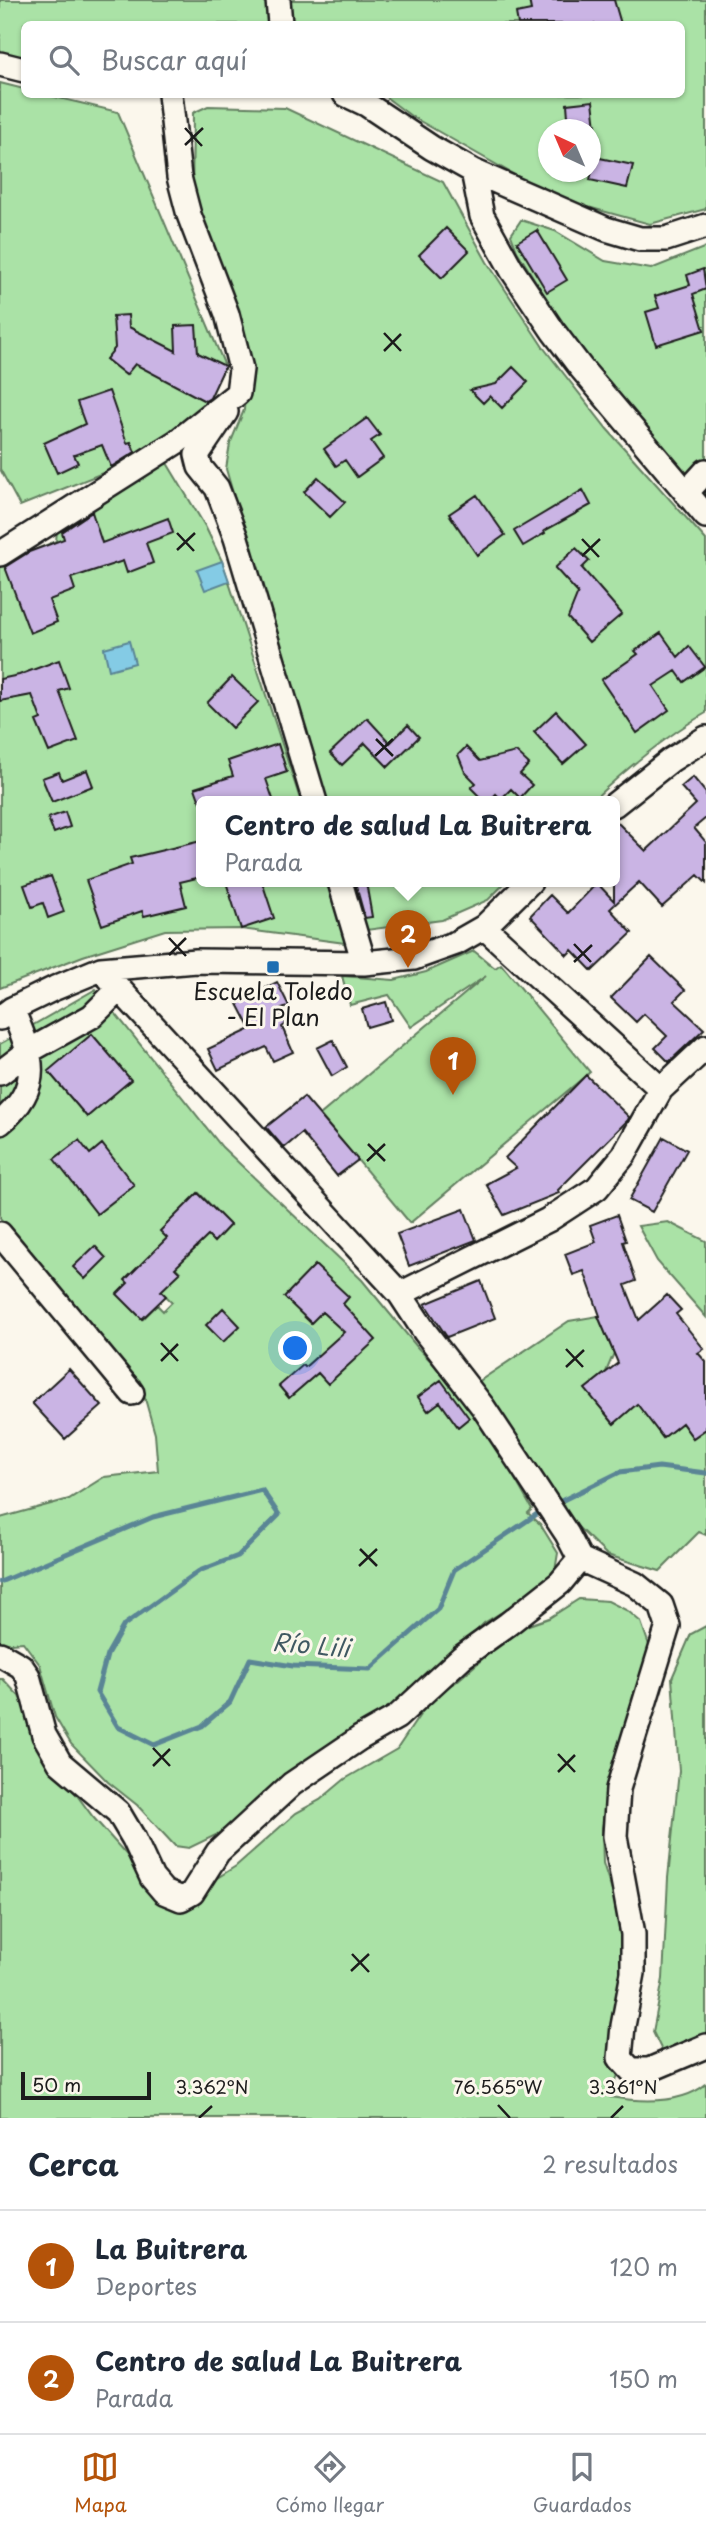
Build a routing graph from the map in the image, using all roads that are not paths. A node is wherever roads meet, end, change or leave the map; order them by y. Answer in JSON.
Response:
{"nodes":[{"id":1,"x":278,"y":0,"type":"edge"},
{"id":2,"x":280,"y":21,"type":"edge"},
{"id":3,"x":0,"y":64,"type":"edge"},
{"id":4,"x":21,"y":69,"type":"edge"},
{"id":5,"x":170,"y":98,"type":"edge"},
{"id":6,"x":353,"y":98,"type":"edge"},
{"id":7,"x":472,"y":172,"type":"junction"},
{"id":8,"x":706,"y":226,"type":"edge"},
{"id":9,"x":238,"y":393,"type":"junction"},
{"id":10,"x":706,"y":471,"type":"edge"},
{"id":11,"x":686,"y":493,"type":"junction"},
{"id":12,"x":706,"y":516,"type":"edge"},
{"id":13,"x":0,"y":554,"type":"edge"},
{"id":14,"x":706,"y":738,"type":"edge"},
{"id":15,"x":313,"y":796,"type":"edge"},
{"id":16,"x":620,"y":800,"type":"edge"},
{"id":17,"x":341,"y":887,"type":"edge"},
{"id":18,"x":525,"y":887,"type":"edge"},
{"id":19,"x":484,"y":927,"type":"junction"},
{"id":20,"x":364,"y":963,"type":"junction"},
{"id":21,"x":102,"y":969,"type":"junction"},
{"id":22,"x":119,"y":989,"type":"junction"},
{"id":23,"x":6,"y":1014,"type":"edge"},
{"id":24,"x":706,"y":1047,"type":"edge"},
{"id":25,"x":29,"y":1051,"type":"junction"},
{"id":26,"x":0,"y":1073,"type":"edge"},
{"id":27,"x":661,"y":1089,"type":"junction"},
{"id":28,"x":0,"y":1123,"type":"edge"},
{"id":29,"x":0,"y":1234,"type":"edge"},
{"id":30,"x":400,"y":1294,"type":"junction"},
{"id":31,"x":132,"y":1393,"type":"dead end"},
{"id":32,"x":580,"y":1559,"type":"junction"},
{"id":33,"x":0,"y":1654,"type":"edge"},
{"id":34,"x":706,"y":2046,"type":"edge"}],
"edges":[{"from":1,"to":2,"type":"street"},
{"from":3,"to":4,"type":"street"},
{"from":5,"to":9,"type":"street"},
{"from":6,"to":7,"type":"street"},
{"from":7,"to":8,"type":"street"},
{"from":7,"to":11,"type":"street"},
{"from":9,"to":13,"type":"street"},
{"from":9,"to":15,"type":"street"},
{"from":10,"to":11,"type":"street"},
{"from":11,"to":12,"type":"street"},
{"from":14,"to":16,"type":"street"},
{"from":17,"to":20,"type":"street"},
{"from":18,"to":19,"type":"street"},
{"from":19,"to":20,"type":"street"},
{"from":19,"to":27,"type":"street"},
{"from":20,"to":21,"type":"street"},
{"from":21,"to":22,"type":"street"},
{"from":21,"to":23,"type":"street"},
{"from":22,"to":25,"type":"street"},
{"from":22,"to":30,"type":"street"},
{"from":23,"to":25,"type":"street"},
{"from":24,"to":27,"type":"street"},
{"from":25,"to":26,"type":"street"},
{"from":25,"to":28,"type":"street"},
{"from":27,"to":30,"type":"street"},
{"from":29,"to":31,"type":"street"},
{"from":30,"to":32,"type":"street"},
{"from":32,"to":33,"type":"street"},
{"from":32,"to":34,"type":"street"}]}
